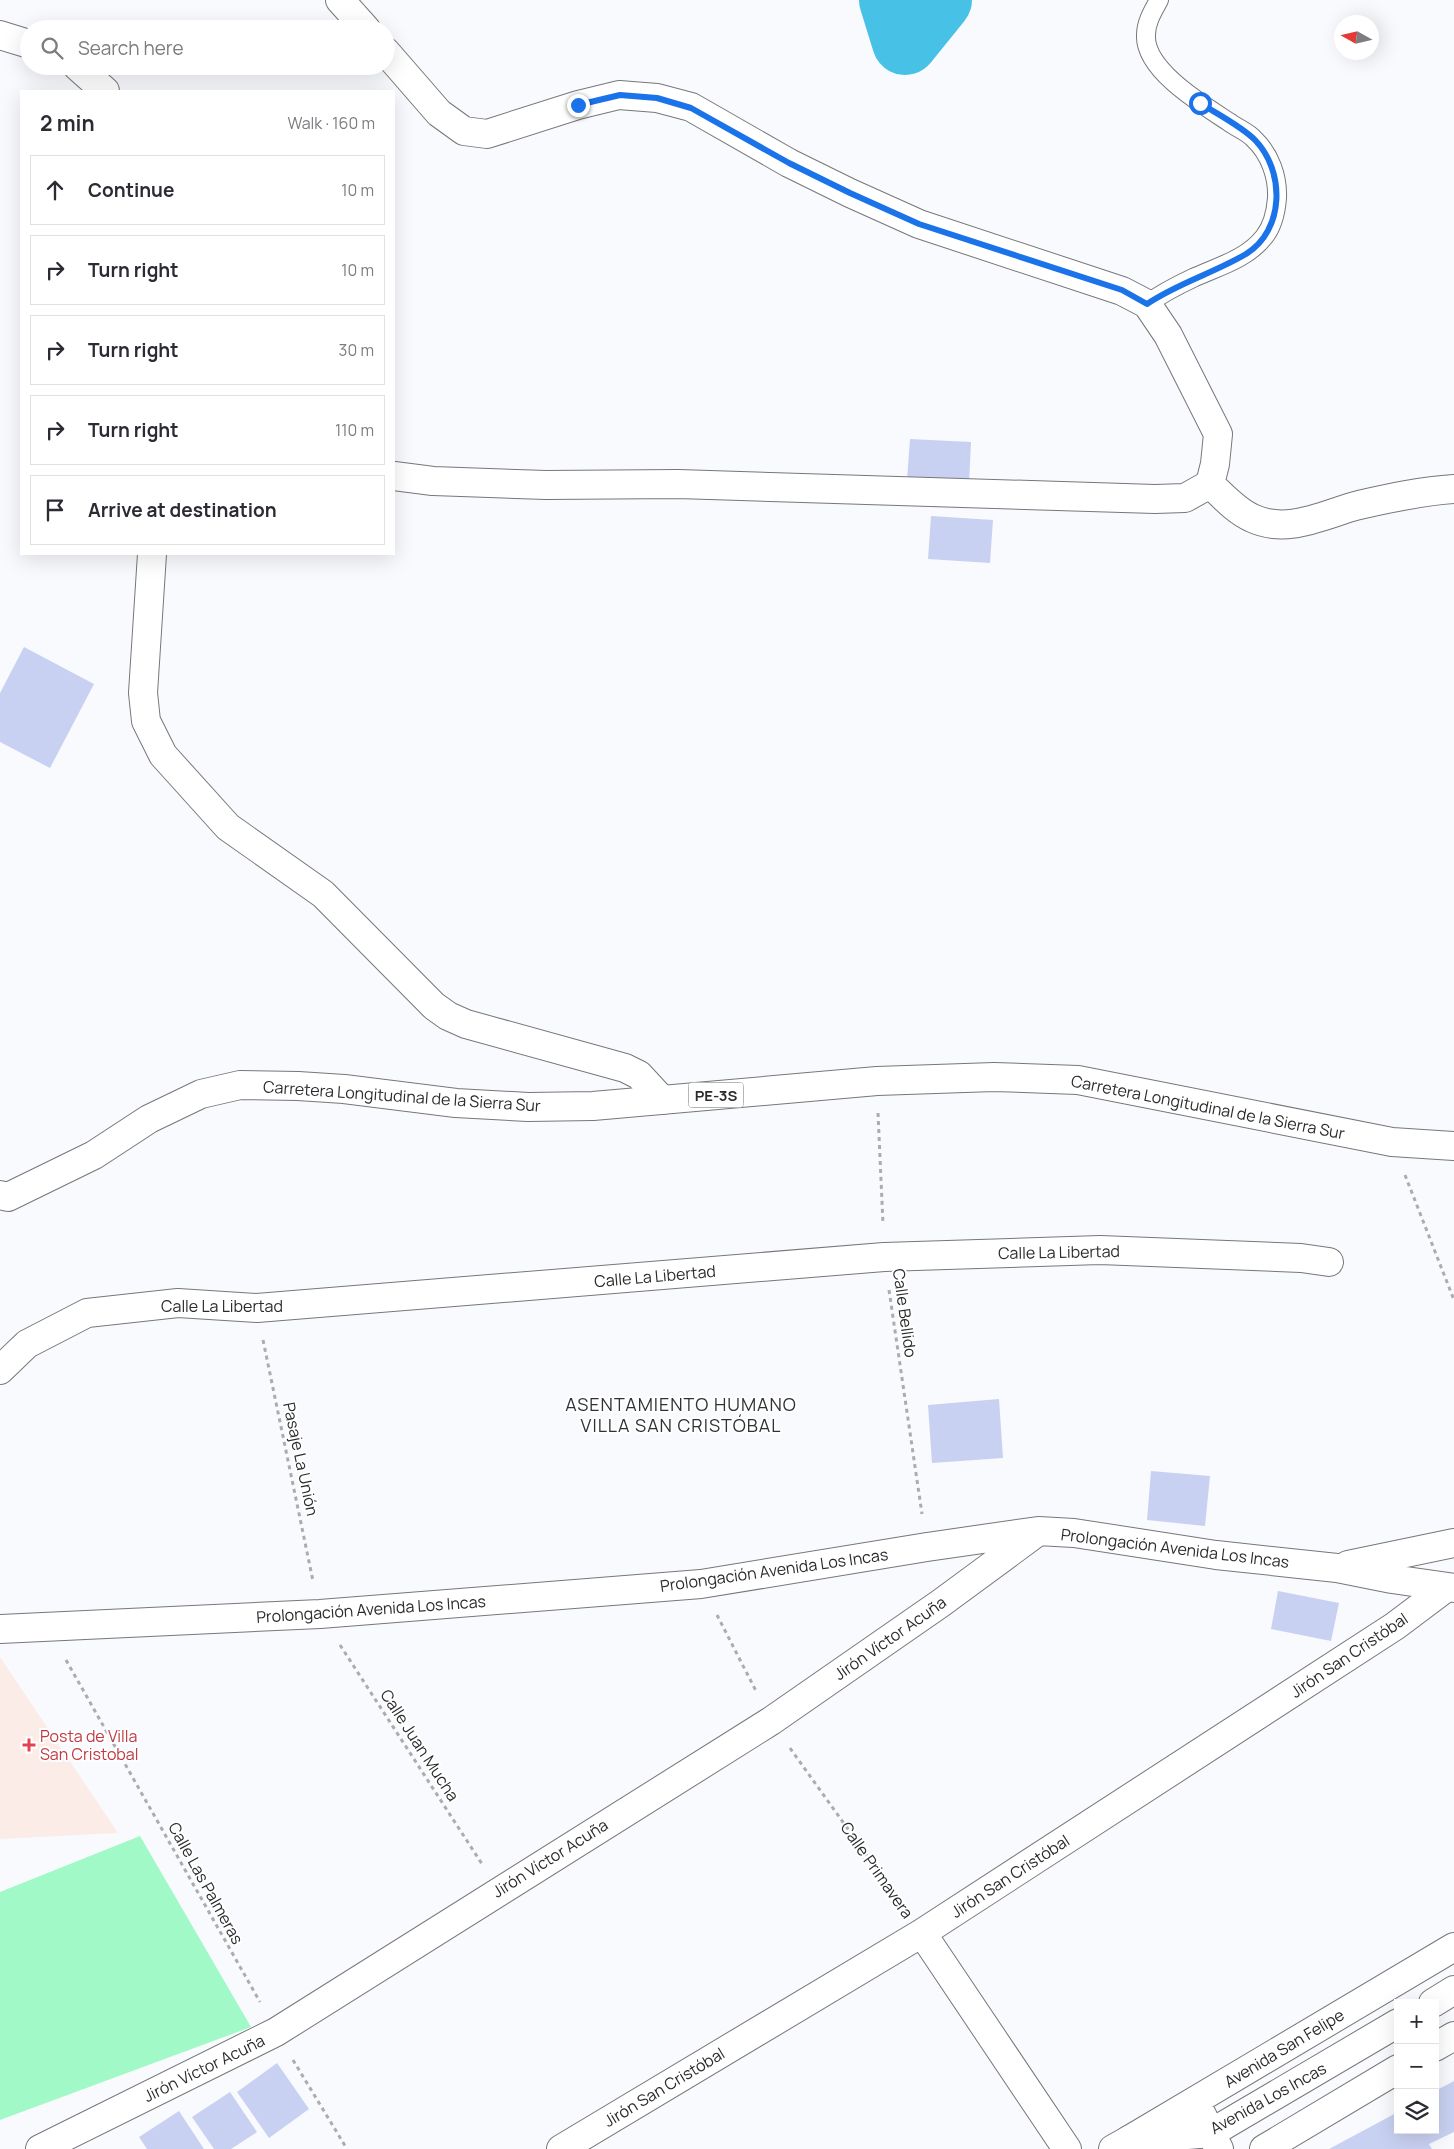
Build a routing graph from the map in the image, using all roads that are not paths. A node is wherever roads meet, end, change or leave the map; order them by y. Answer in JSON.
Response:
{"nodes":[{"id":1,"x":340,"y":0,"type":"edge"},
{"id":2,"x":1159,"y":0,"type":"edge"},
{"id":3,"x":358,"y":20,"type":"edge"},
{"id":4,"x":0,"y":35,"type":"edge"},
{"id":5,"x":20,"y":41,"type":"edge"},
{"id":6,"x":395,"y":63,"type":"edge"},
{"id":7,"x":87,"y":75,"type":"edge"},
{"id":8,"x":104,"y":90,"type":"edge"},
{"id":9,"x":1147,"y":304,"type":"junction"},
{"id":10,"x":395,"y":476,"type":"edge"},
{"id":11,"x":1210,"y":484,"type":"junction"},
{"id":12,"x":1454,"y":490,"type":"edge"},
{"id":13,"x":152,"y":555,"type":"edge"},
{"id":14,"x":662,"y":1100,"type":"junction"},
{"id":15,"x":1454,"y":1146,"type":"edge"},
{"id":16,"x":0,"y":1195,"type":"edge"},
{"id":17,"x":1329,"y":1262,"type":"dead end"},
{"id":18,"x":0,"y":1370,"type":"edge"},
{"id":19,"x":1038,"y":1531,"type":"junction"},
{"id":20,"x":1454,"y":1543,"type":"edge"},
{"id":21,"x":1337,"y":1568,"type":"junction"},
{"id":22,"x":1451,"y":1587,"type":"edge"},
{"id":23,"x":0,"y":1629,"type":"edge"},
{"id":24,"x":922,"y":1933,"type":"junction"},
{"id":25,"x":1454,"y":1948,"type":"edge"},
{"id":26,"x":1454,"y":1990,"type":"edge"},
{"id":27,"x":1439,"y":1999,"type":"edge"},
{"id":28,"x":1394,"y":2026,"type":"edge"},
{"id":29,"x":1454,"y":2036,"type":"edge"},
{"id":30,"x":1439,"y":2045,"type":"edge"},
{"id":31,"x":1394,"y":2071,"type":"edge"},
{"id":32,"x":1195,"y":2101,"type":"junction"},
{"id":33,"x":1215,"y":2141,"type":"edge"},
{"id":34,"x":1121,"y":2144,"type":"edge"},
{"id":35,"x":40,"y":2149,"type":"edge"},
{"id":36,"x":561,"y":2149,"type":"edge"},
{"id":37,"x":1067,"y":2149,"type":"edge"},
{"id":38,"x":1264,"y":2149,"type":"edge"}],
"edges":[{"from":1,"to":3,"type":"main road"},
{"from":2,"to":9,"type":"lane"},
{"from":4,"to":5,"type":"main road"},
{"from":6,"to":9,"type":"main road"},
{"from":7,"to":8,"type":"main road"},
{"from":9,"to":11,"type":"main road"},
{"from":10,"to":11,"type":"main road"},
{"from":11,"to":12,"type":"main road"},
{"from":13,"to":14,"type":"main road"},
{"from":14,"to":15,"type":"main road","name":"Carretera Longitudinal de la Sierra Sur","number":"PE-3S"},
{"from":14,"to":16,"type":"main road","name":"Carretera Longitudinal de la Sierra Sur","number":"PE-3S"},
{"from":17,"to":18,"type":"main road","name":"Calle La Libertad"},
{"from":19,"to":21,"type":"main road","name":"Prolongación Avenida Los Incas"},
{"from":19,"to":23,"type":"main road","name":"Prolongación Avenida Los Incas"},
{"from":19,"to":35,"type":"main road","name":"Jirón Víctor Acuña"},
{"from":20,"to":21,"type":"main road"},
{"from":21,"to":22,"type":"main road","name":"Prolongación Avenida Los Incas"},
{"from":22,"to":24,"type":"main road","name":"Jirón San Cristóbal"},
{"from":24,"to":36,"type":"main road","name":"Jirón San Cristóbal"},
{"from":24,"to":37,"type":"main road","name":"Calle Primavera"},
{"from":25,"to":32,"type":"main road","name":"Avenida San Felipe"},
{"from":26,"to":27,"type":"main road"},
{"from":28,"to":33,"type":"main road","name":"Avenida Los Incas"},
{"from":29,"to":30,"type":"main road"},
{"from":31,"to":38,"type":"main road"},
{"from":32,"to":33,"type":"main road"},
{"from":32,"to":34,"type":"main road","name":"Avenida San Felipe"},
{"from":33,"to":34,"type":"main road","name":"Avenida Los Incas"}]}
